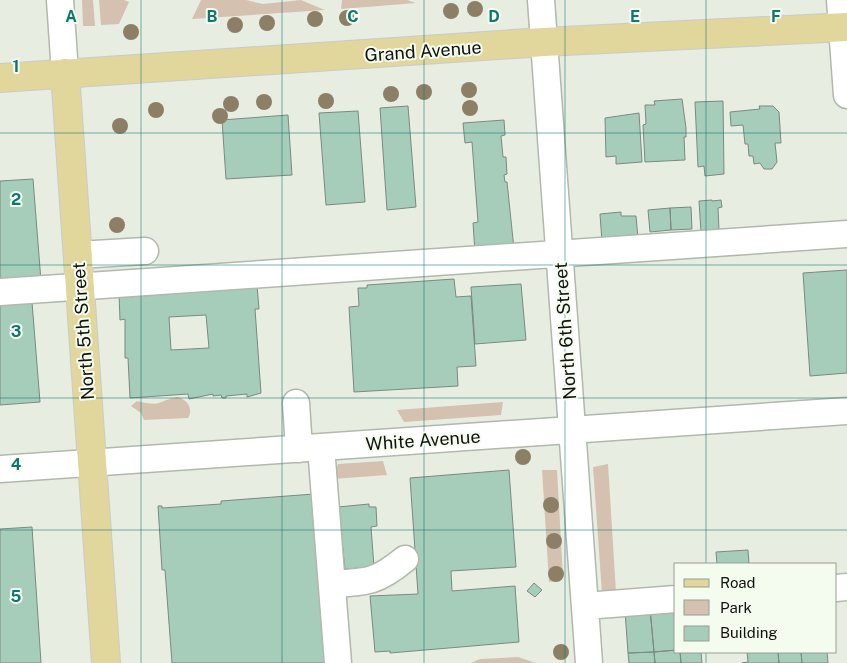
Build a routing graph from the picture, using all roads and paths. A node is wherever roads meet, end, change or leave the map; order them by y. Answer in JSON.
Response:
{"nodes":[{"id":1,"x":60,"y":0,"type":"edge"},
{"id":2,"x":541,"y":0,"type":"edge"},
{"id":3,"x":840,"y":0,"type":"edge"},
{"id":4,"x":845,"y":27,"type":"edge"},
{"id":5,"x":544,"y":42,"type":"junction"},
{"id":6,"x":65,"y":73,"type":"junction"},
{"id":7,"x":0,"y":78,"type":"edge"},
{"id":8,"x":847,"y":95,"type":"edge"},
{"id":9,"x":847,"y":234,"type":"edge"},
{"id":10,"x":145,"y":251,"type":"dead end"},
{"id":11,"x":559,"y":254,"type":"junction"},
{"id":12,"x":78,"y":255,"type":"junction"},
{"id":13,"x":80,"y":286,"type":"junction"},
{"id":14,"x":0,"y":292,"type":"edge"},
{"id":15,"x":296,"y":403,"type":"dead end"},
{"id":16,"x":847,"y":411,"type":"edge"},
{"id":17,"x":572,"y":430,"type":"junction"},
{"id":18,"x":310,"y":448,"type":"junction"},
{"id":19,"x":92,"y":463,"type":"junction"},
{"id":20,"x":0,"y":470,"type":"edge"},
{"id":21,"x":405,"y":558,"type":"dead end"},
{"id":22,"x":332,"y":584,"type":"junction"},
{"id":23,"x":674,"y":599,"type":"edge"},
{"id":24,"x":585,"y":606,"type":"junction"},
{"id":25,"x":106,"y":663,"type":"edge"},
{"id":26,"x":338,"y":663,"type":"edge"},
{"id":27,"x":589,"y":663,"type":"edge"}],
"edges":[{"from":1,"to":6,"type":"street","name":"North 5th Street"},
{"from":2,"to":5,"type":"street","name":"North 6th Street"},
{"from":3,"to":4,"type":"street"},
{"from":4,"to":5,"type":"main road","name":"Grand Avenue"},
{"from":4,"to":8,"type":"street"},
{"from":5,"to":6,"type":"main road","name":"Grand Avenue"},
{"from":5,"to":11,"type":"street","name":"North 6th Street"},
{"from":6,"to":7,"type":"main road","name":"Grand Avenue"},
{"from":6,"to":12,"type":"main road","name":"North 5th Street"},
{"from":9,"to":11,"type":"street"},
{"from":10,"to":12,"type":"street"},
{"from":11,"to":13,"type":"street"},
{"from":11,"to":17,"type":"street","name":"North 6th Street"},
{"from":12,"to":13,"type":"main road","name":"North 5th Street"},
{"from":13,"to":14,"type":"street"},
{"from":13,"to":19,"type":"main road","name":"North 5th Street"},
{"from":15,"to":18,"type":"street"},
{"from":16,"to":17,"type":"street","name":"White Avenue"},
{"from":17,"to":18,"type":"street","name":"White Avenue"},
{"from":17,"to":24,"type":"street","name":"North 6th Street"},
{"from":18,"to":19,"type":"street","name":"White Avenue"},
{"from":18,"to":22,"type":"street"},
{"from":19,"to":20,"type":"street","name":"White Avenue"},
{"from":19,"to":25,"type":"main road","name":"North 5th Street"},
{"from":21,"to":22,"type":"street"},
{"from":22,"to":26,"type":"street"},
{"from":23,"to":24,"type":"street"},
{"from":24,"to":27,"type":"street","name":"North 6th Street"}]}
